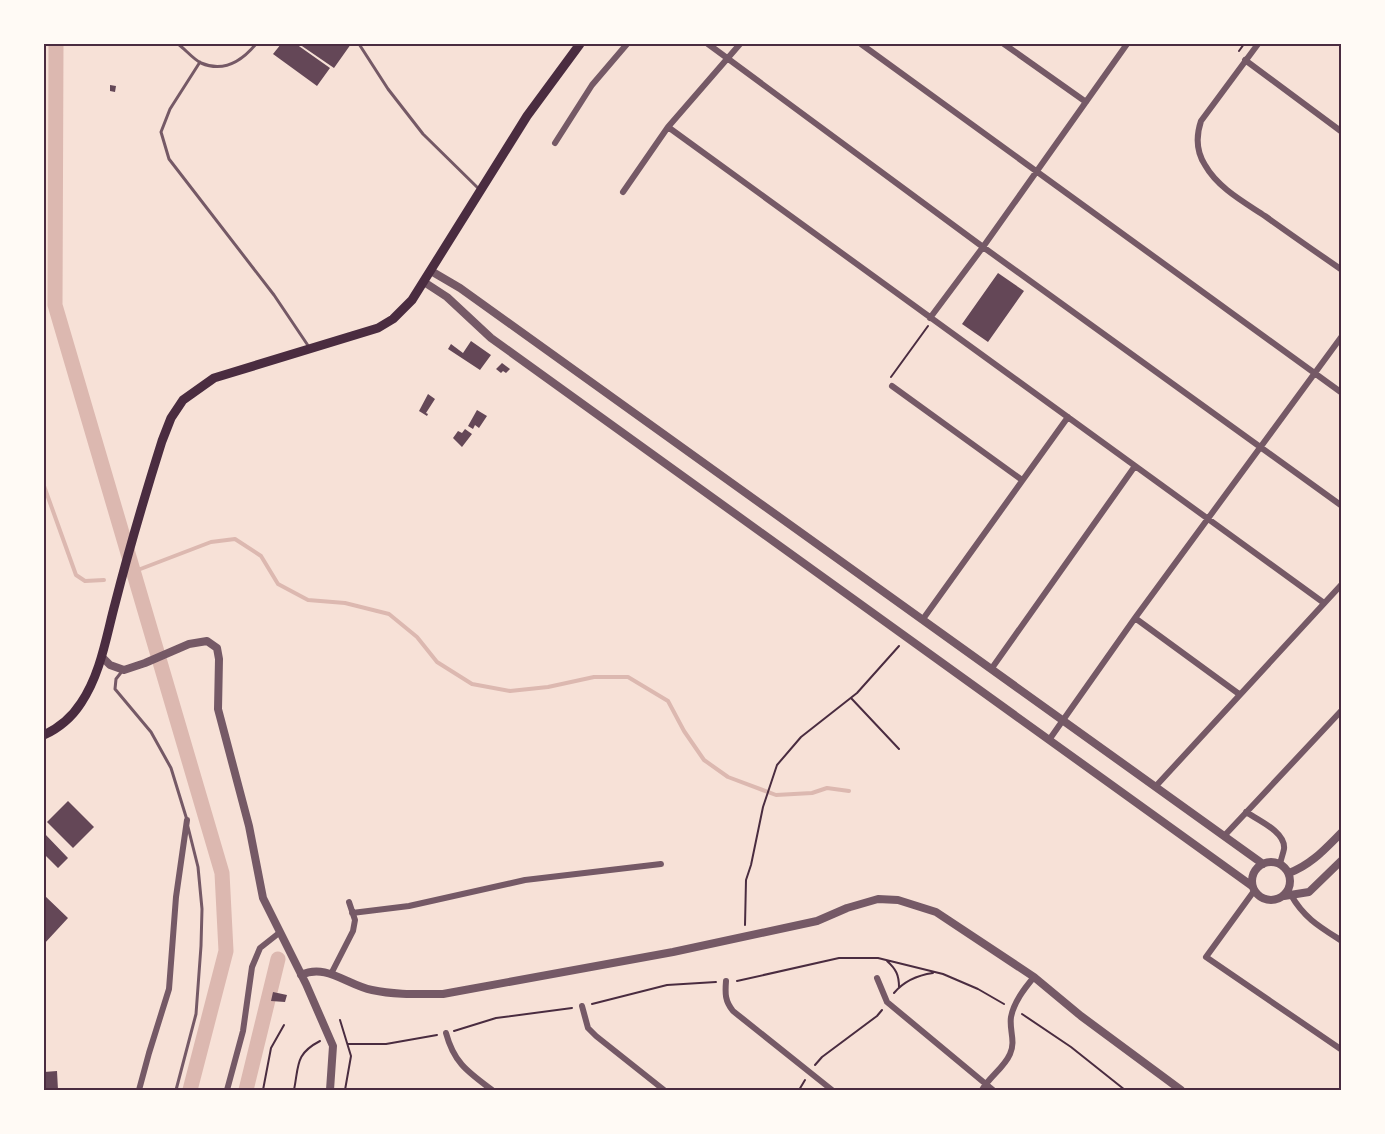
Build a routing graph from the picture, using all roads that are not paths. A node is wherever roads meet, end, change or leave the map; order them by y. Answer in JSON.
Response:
{"nodes":[{"id":1,"x":178,"y":44,"type":"edge"},
{"id":2,"x":256,"y":44,"type":"edge"},
{"id":3,"x":359,"y":44,"type":"edge"},
{"id":4,"x":580,"y":44,"type":"edge"},
{"id":5,"x":627,"y":44,"type":"edge"},
{"id":6,"x":708,"y":44,"type":"edge"},
{"id":7,"x":740,"y":44,"type":"edge"},
{"id":8,"x":861,"y":44,"type":"edge"},
{"id":9,"x":1005,"y":44,"type":"edge"},
{"id":10,"x":1127,"y":44,"type":"edge"},
{"id":11,"x":1258,"y":44,"type":"edge"},
{"id":12,"x":727,"y":58,"type":"junction"},
{"id":13,"x":1245,"y":60,"type":"junction"},
{"id":14,"x":200,"y":62,"type":"junction"},
{"id":15,"x":1086,"y":102,"type":"junction"},
{"id":16,"x":668,"y":127,"type":"junction"},
{"id":17,"x":1341,"y":132,"type":"edge"},
{"id":18,"x":555,"y":143,"type":"dead end"},
{"id":19,"x":1037,"y":170,"type":"junction"},
{"id":20,"x":481,"y":191,"type":"junction"},
{"id":21,"x":623,"y":192,"type":"dead end"},
{"id":22,"x":983,"y":246,"type":"junction"},
{"id":23,"x":1341,"y":270,"type":"edge"},
{"id":24,"x":431,"y":271,"type":"junction"},
{"id":25,"x":424,"y":282,"type":"junction"},
{"id":26,"x":931,"y":319,"type":"junction"},
{"id":27,"x":1341,"y":336,"type":"edge"},
{"id":28,"x":309,"y":348,"type":"junction"},
{"id":29,"x":1315,"y":374,"type":"junction"},
{"id":30,"x":890,"y":384,"type":"road end"},
{"id":31,"x":1341,"y":393,"type":"edge"},
{"id":32,"x":1068,"y":417,"type":"junction"},
{"id":33,"x":1260,"y":446,"type":"junction"},
{"id":34,"x":1135,"y":466,"type":"junction"},
{"id":35,"x":1022,"y":480,"type":"junction"},
{"id":36,"x":1341,"y":506,"type":"edge"},
{"id":37,"x":1208,"y":518,"type":"junction"},
{"id":38,"x":1341,"y":584,"type":"edge"},
{"id":39,"x":1324,"y":603,"type":"junction"},
{"id":40,"x":1135,"y":618,"type":"junction"},
{"id":41,"x":922,"y":619,"type":"junction"},
{"id":42,"x":102,"y":657,"type":"junction"},
{"id":43,"x":992,"y":669,"type":"junction"},
{"id":44,"x":124,"y":670,"type":"junction"},
{"id":45,"x":1239,"y":694,"type":"junction"},
{"id":46,"x":1341,"y":710,"type":"edge"},
{"id":47,"x":1063,"y":719,"type":"junction"},
{"id":48,"x":44,"y":735,"type":"edge"},
{"id":49,"x":1048,"y":740,"type":"junction"},
{"id":50,"x":1156,"y":786,"type":"junction"},
{"id":51,"x":1246,"y":812,"type":"junction"},
{"id":52,"x":187,"y":820,"type":"junction"},
{"id":53,"x":1341,"y":832,"type":"edge"},
{"id":54,"x":1225,"y":835,"type":"junction"},
{"id":55,"x":1341,"y":860,"type":"edge"},
{"id":56,"x":661,"y":864,"type":"dead end"},
{"id":57,"x":1263,"y":864,"type":"junction"},
{"id":58,"x":1280,"y":864,"type":"junction"},
{"id":59,"x":1288,"y":873,"type":"junction"},
{"id":60,"x":1253,"y":889,"type":"junction"},
{"id":61,"x":1287,"y":895,"type":"junction"},
{"id":62,"x":349,"y":902,"type":"dead end"},
{"id":63,"x":352,"y":913,"type":"junction"},
{"id":64,"x":279,"y":933,"type":"junction"},
{"id":65,"x":1341,"y":941,"type":"edge"},
{"id":66,"x":330,"y":974,"type":"junction"},
{"id":67,"x":301,"y":975,"type":"junction"},
{"id":68,"x":1034,"y":977,"type":"junction"},
{"id":69,"x":877,"y":978,"type":"dead end"},
{"id":70,"x":726,"y":981,"type":"road end"},
{"id":71,"x":582,"y":1006,"type":"road end"},
{"id":72,"x":446,"y":1033,"type":"road end"},
{"id":73,"x":1341,"y":1050,"type":"edge"},
{"id":74,"x":983,"y":1087,"type":"edge"},
{"id":75,"x":139,"y":1090,"type":"edge"},
{"id":76,"x":176,"y":1090,"type":"edge"},
{"id":77,"x":227,"y":1090,"type":"edge"},
{"id":78,"x":330,"y":1090,"type":"edge"},
{"id":79,"x":492,"y":1090,"type":"edge"},
{"id":80,"x":664,"y":1090,"type":"edge"},
{"id":81,"x":831,"y":1090,"type":"edge"},
{"id":82,"x":993,"y":1090,"type":"edge"},
{"id":83,"x":1181,"y":1090,"type":"edge"}],
"edges":[{"from":1,"to":14,"type":"lane"},
{"from":2,"to":14,"type":"lane"},
{"from":3,"to":20,"type":"lane"},
{"from":4,"to":20,"type":"main road"},
{"from":5,"to":18,"type":"street"},
{"from":6,"to":12,"type":"street"},
{"from":7,"to":12,"type":"street"},
{"from":8,"to":19,"type":"street"},
{"from":9,"to":15,"type":"street"},
{"from":10,"to":15,"type":"street"},
{"from":11,"to":13,"type":"street"},
{"from":12,"to":16,"type":"street"},
{"from":12,"to":22,"type":"street"},
{"from":13,"to":17,"type":"street"},
{"from":13,"to":23,"type":"street"},
{"from":14,"to":28,"type":"lane"},
{"from":15,"to":19,"type":"street"},
{"from":16,"to":21,"type":"street"},
{"from":16,"to":26,"type":"street"},
{"from":19,"to":22,"type":"street"},
{"from":19,"to":29,"type":"street"},
{"from":20,"to":24,"type":"main road"},
{"from":22,"to":26,"type":"street"},
{"from":22,"to":33,"type":"street"},
{"from":24,"to":25,"type":"main road"},
{"from":24,"to":41,"type":"street"},
{"from":25,"to":28,"type":"main road"},
{"from":25,"to":49,"type":"street"},
{"from":26,"to":32,"type":"street"},
{"from":27,"to":29,"type":"street"},
{"from":28,"to":42,"type":"main road"},
{"from":29,"to":31,"type":"street"},
{"from":29,"to":33,"type":"street"},
{"from":30,"to":35,"type":"street"},
{"from":32,"to":34,"type":"street"},
{"from":32,"to":35,"type":"street"},
{"from":33,"to":36,"type":"street"},
{"from":33,"to":37,"type":"street"},
{"from":34,"to":37,"type":"street"},
{"from":34,"to":43,"type":"street"},
{"from":35,"to":41,"type":"street"},
{"from":37,"to":39,"type":"street"},
{"from":37,"to":40,"type":"street"},
{"from":38,"to":39,"type":"street"},
{"from":39,"to":45,"type":"street"},
{"from":40,"to":45,"type":"street"},
{"from":40,"to":47,"type":"street"},
{"from":41,"to":43,"type":"street"},
{"from":42,"to":44,"type":"street"},
{"from":42,"to":48,"type":"main road"},
{"from":43,"to":47,"type":"street"},
{"from":44,"to":52,"type":"lane"},
{"from":44,"to":64,"type":"street"},
{"from":45,"to":50,"type":"street"},
{"from":46,"to":51,"type":"street"},
{"from":47,"to":49,"type":"street"},
{"from":47,"to":50,"type":"street"},
{"from":49,"to":60,"type":"street"},
{"from":50,"to":54,"type":"street"},
{"from":51,"to":54,"type":"street"},
{"from":51,"to":58,"type":"street"},
{"from":52,"to":75,"type":"street"},
{"from":52,"to":76,"type":"lane"},
{"from":53,"to":59,"type":"street"},
{"from":54,"to":57,"type":"street"},
{"from":55,"to":61,"type":"street"},
{"from":56,"to":63,"type":"street"},
{"from":57,"to":58,"type":"street"},
{"from":57,"to":60,"type":"street"},
{"from":58,"to":59,"type":"street"},
{"from":59,"to":61,"type":"street"},
{"from":60,"to":61,"type":"street"},
{"from":60,"to":73,"type":"street"},
{"from":61,"to":65,"type":"street"},
{"from":62,"to":63,"type":"street"},
{"from":63,"to":66,"type":"street"},
{"from":64,"to":67,"type":"street"},
{"from":64,"to":77,"type":"street"},
{"from":66,"to":67,"type":"street"},
{"from":66,"to":68,"type":"street"},
{"from":67,"to":78,"type":"street"},
{"from":68,"to":74,"type":"street"},
{"from":68,"to":83,"type":"street"},
{"from":69,"to":74,"type":"street"},
{"from":70,"to":81,"type":"street"},
{"from":71,"to":80,"type":"street"},
{"from":72,"to":79,"type":"street"},
{"from":74,"to":82,"type":"street"}]}
